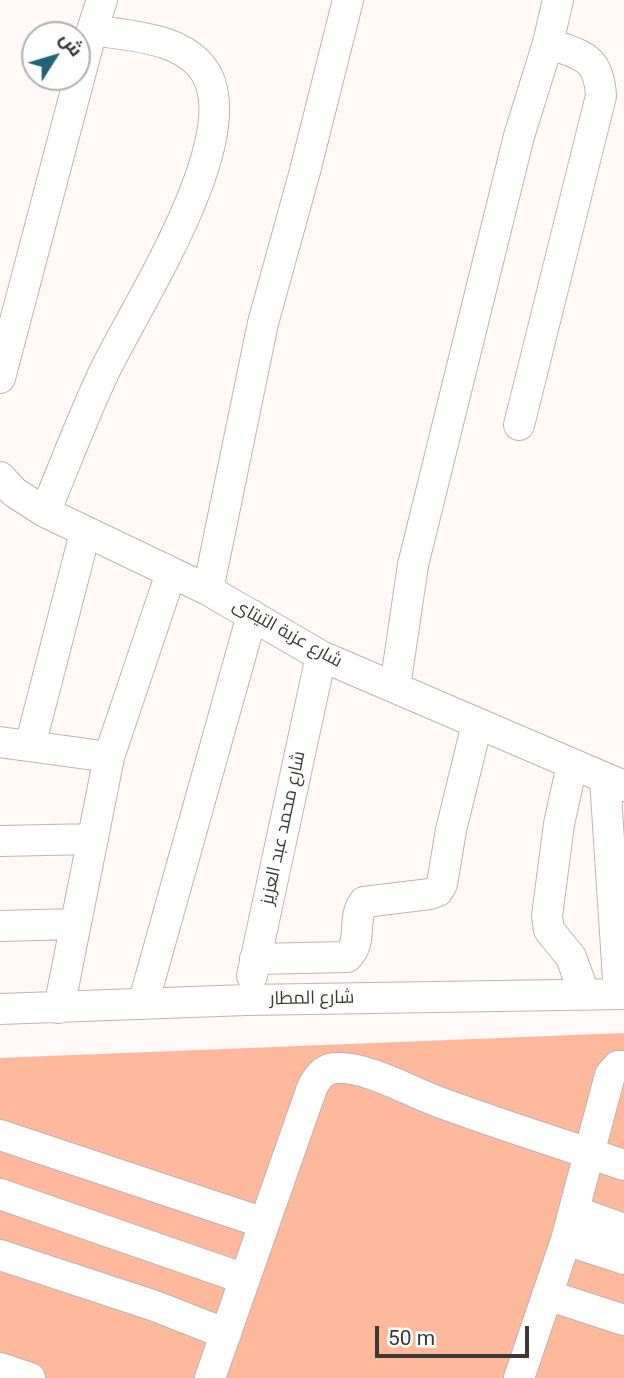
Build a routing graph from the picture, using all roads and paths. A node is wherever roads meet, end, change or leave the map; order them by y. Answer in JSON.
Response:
{"nodes":[{"id":1,"x":102,"y":0,"type":"edge"},
{"id":2,"x":348,"y":0,"type":"edge"},
{"id":3,"x":558,"y":0,"type":"edge"},
{"id":4,"x":92,"y":30,"type":"junction"},
{"id":5,"x":548,"y":43,"type":"junction"},
{"id":6,"x":0,"y":378,"type":"edge"},
{"id":7,"x":519,"y":425,"type":"dead end"},
{"id":8,"x":0,"y":477,"type":"edge"},
{"id":9,"x":45,"y":512,"type":"junction"},
{"id":10,"x":85,"y":533,"type":"junction"},
{"id":11,"x":171,"y":573,"type":"junction"},
{"id":12,"x":208,"y":590,"type":"junction"},
{"id":13,"x":252,"y":615,"type":"junction"},
{"id":14,"x":321,"y":656,"type":"junction"},
{"id":15,"x":396,"y":687,"type":"junction"},
{"id":16,"x":477,"y":724,"type":"junction"},
{"id":17,"x":0,"y":742,"type":"edge"},
{"id":18,"x":30,"y":746,"type":"junction"},
{"id":19,"x":109,"y":757,"type":"junction"},
{"id":20,"x":572,"y":765,"type":"junction"},
{"id":21,"x":615,"y":783,"type":"edge"},
{"id":22,"x":93,"y":839,"type":"junction"},
{"id":23,"x":0,"y":841,"type":"edge"},
{"id":24,"x":75,"y":924,"type":"junction"},
{"id":25,"x":0,"y":926,"type":"edge"},
{"id":26,"x":255,"y":959,"type":"junction"},
{"id":27,"x":584,"y":993,"type":"junction"},
{"id":28,"x":622,"y":994,"type":"edge"},
{"id":29,"x":246,"y":1000,"type":"junction"},
{"id":30,"x":143,"y":1004,"type":"junction"},
{"id":31,"x":59,"y":1008,"type":"junction"},
{"id":32,"x":0,"y":1009,"type":"edge"},
{"id":33,"x":624,"y":1066,"type":"edge"},
{"id":34,"x":614,"y":1106,"type":"edge"},
{"id":35,"x":0,"y":1135,"type":"edge"},
{"id":36,"x":590,"y":1154,"type":"junction"},
{"id":37,"x":624,"y":1165,"type":"edge"},
{"id":38,"x":0,"y":1194,"type":"edge"},
{"id":39,"x":574,"y":1211,"type":"junction"},
{"id":40,"x":264,"y":1223,"type":"junction"},
{"id":41,"x":624,"y":1229,"type":"edge"},
{"id":42,"x":566,"y":1240,"type":"junction"},
{"id":43,"x":0,"y":1255,"type":"edge"},
{"id":44,"x":624,"y":1259,"type":"edge"},
{"id":45,"x":245,"y":1279,"type":"junction"},
{"id":46,"x":547,"y":1295,"type":"junction"},
{"id":47,"x":624,"y":1320,"type":"edge"},
{"id":48,"x":226,"y":1334,"type":"junction"},
{"id":49,"x":0,"y":1367,"type":"edge"},
{"id":50,"x":522,"y":1377,"type":"edge"},
{"id":51,"x":30,"y":1378,"type":"edge"},
{"id":52,"x":210,"y":1378,"type":"edge"}],
"edges":[{"from":1,"to":4,"type":"street"},
{"from":2,"to":12,"type":"street"},
{"from":3,"to":5,"type":"street"},
{"from":4,"to":6,"type":"street"},
{"from":4,"to":9,"type":"street"},
{"from":5,"to":7,"type":"street"},
{"from":5,"to":15,"type":"street"},
{"from":8,"to":9,"type":"street","name":"شارع عزبة التيتاى"},
{"from":9,"to":10,"type":"street","name":"شارع عزبة التيتاى"},
{"from":10,"to":11,"type":"street","name":"شارع عزبة التيتاى"},
{"from":10,"to":18,"type":"street"},
{"from":11,"to":12,"type":"street","name":"شارع عزبة التيتاى"},
{"from":11,"to":19,"type":"street"},
{"from":12,"to":13,"type":"street","name":"شارع عزبة التيتاى"},
{"from":13,"to":14,"type":"street","name":"شارع عزبة التيتاى"},
{"from":13,"to":30,"type":"street"},
{"from":14,"to":15,"type":"street","name":"شارع عزبة التيتاى"},
{"from":14,"to":26,"type":"street","name":"شارع محمد عبد العزيز"},
{"from":15,"to":16,"type":"street","name":"شارع عزبة التيتاى"},
{"from":16,"to":20,"type":"street","name":"شارع عزبة التيتاى"},
{"from":16,"to":26,"type":"street"},
{"from":17,"to":18,"type":"street"},
{"from":18,"to":19,"type":"street"},
{"from":19,"to":22,"type":"street"},
{"from":20,"to":21,"type":"street","name":"شارع عزبة التيتاى"},
{"from":20,"to":27,"type":"street"},
{"from":21,"to":28,"type":"street"},
{"from":22,"to":23,"type":"street"},
{"from":22,"to":24,"type":"street"},
{"from":24,"to":25,"type":"street"},
{"from":24,"to":31,"type":"street"},
{"from":26,"to":29,"type":"street","name":"شارع محمد عبد العزيز"},
{"from":27,"to":28,"type":"street","name":"شارع المطار"},
{"from":27,"to":29,"type":"street","name":"شارع المطار"},
{"from":29,"to":30,"type":"street","name":"شارع المطار"},
{"from":30,"to":31,"type":"street","name":"شارع المطار"},
{"from":31,"to":32,"type":"street","name":"شارع المطار"},
{"from":33,"to":34,"type":"street"},
{"from":34,"to":36,"type":"street"},
{"from":35,"to":40,"type":"street"},
{"from":36,"to":37,"type":"street"},
{"from":36,"to":39,"type":"street"},
{"from":36,"to":40,"type":"street"},
{"from":38,"to":45,"type":"street"},
{"from":39,"to":41,"type":"street"},
{"from":39,"to":42,"type":"street"},
{"from":40,"to":45,"type":"street"},
{"from":42,"to":44,"type":"street"},
{"from":42,"to":46,"type":"street"},
{"from":43,"to":48,"type":"street"},
{"from":45,"to":48,"type":"street"},
{"from":46,"to":47,"type":"street"},
{"from":46,"to":50,"type":"street"},
{"from":48,"to":52,"type":"street"},
{"from":49,"to":51,"type":"street"}]}
